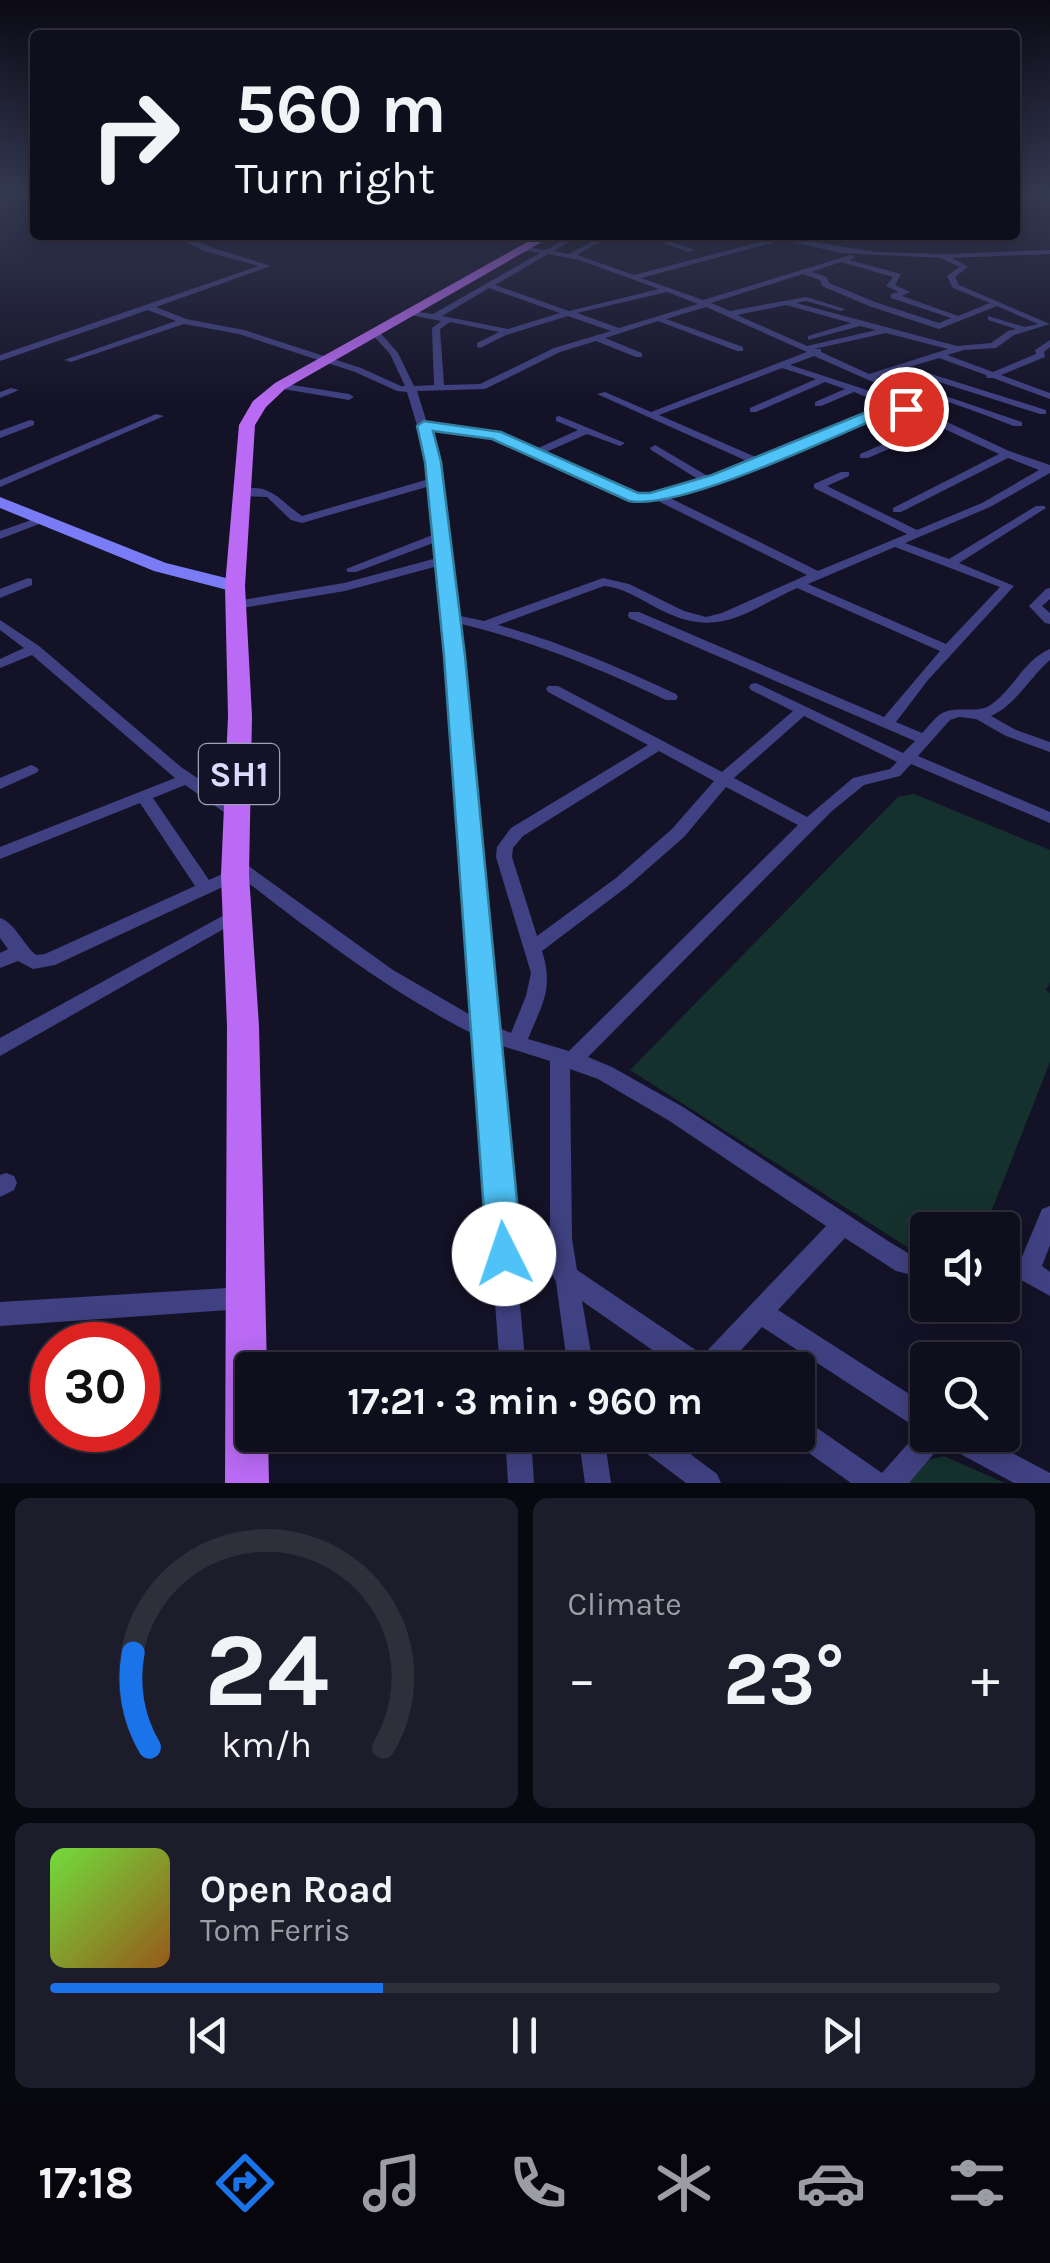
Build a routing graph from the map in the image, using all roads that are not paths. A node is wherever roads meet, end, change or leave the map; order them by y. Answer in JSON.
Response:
{"nodes":[{"id":1,"x":257,"y":263,"type":"edge"},
{"id":2,"x":509,"y":263,"type":"edge"},
{"id":3,"x":518,"y":263,"type":"edge"},
{"id":4,"x":590,"y":263,"type":"edge"},
{"id":5,"x":682,"y":263,"type":"edge"},
{"id":6,"x":829,"y":263,"type":"edge"},
{"id":7,"x":852,"y":263,"type":"edge"},
{"id":8,"x":955,"y":263,"type":"edge"},
{"id":9,"x":802,"y":271,"type":"junction"},
{"id":10,"x":631,"y":278,"type":"junction"},
{"id":11,"x":490,"y":286,"type":"junction"},
{"id":12,"x":666,"y":290,"type":"junction"},
{"id":13,"x":704,"y":303,"type":"junction"},
{"id":14,"x":786,"y":303,"type":"junction"},
{"id":15,"x":996,"y":303,"type":"junction"},
{"id":16,"x":146,"y":306,"type":"junction"},
{"id":17,"x":572,"y":313,"type":"junction"},
{"id":18,"x":898,"y":313,"type":"junction"},
{"id":19,"x":728,"y":314,"type":"junction"},
{"id":20,"x":421,"y":315,"type":"junction"},
{"id":21,"x":955,"y":317,"type":"junction"},
{"id":22,"x":991,"y":318,"type":"dead end"},
{"id":23,"x":658,"y":319,"type":"junction"},
{"id":24,"x":874,"y":319,"type":"junction"},
{"id":25,"x":448,"y":320,"type":"junction"},
{"id":26,"x":184,"y":322,"type":"junction"},
{"id":27,"x":861,"y":323,"type":"junction"},
{"id":28,"x":1048,"y":325,"type":"edge"},
{"id":29,"x":939,"y":326,"type":"junction"},
{"id":30,"x":1024,"y":329,"type":"junction"},
{"id":31,"x":886,"y":330,"type":"junction"},
{"id":32,"x":620,"y":331,"type":"junction"},
{"id":33,"x":374,"y":332,"type":"junction"},
{"id":34,"x":508,"y":332,"type":"junction"},
{"id":35,"x":916,"y":336,"type":"junction"},
{"id":36,"x":597,"y":338,"type":"junction"},
{"id":37,"x":797,"y":342,"type":"junction"},
{"id":38,"x":1050,"y":343,"type":"edge"},
{"id":39,"x":480,"y":345,"type":"dead end"},
{"id":40,"x":740,"y":349,"type":"dead end"},
{"id":41,"x":814,"y":349,"type":"junction"},
{"id":42,"x":958,"y":349,"type":"junction"},
{"id":43,"x":639,"y":354,"type":"dead end"},
{"id":44,"x":940,"y":356,"type":"junction"},
{"id":45,"x":0,"y":358,"type":"edge"},
{"id":46,"x":1035,"y":359,"type":"junction"},
{"id":47,"x":68,"y":360,"type":"dead end"},
{"id":48,"x":325,"y":360,"type":"junction"},
{"id":49,"x":779,"y":364,"type":"junction"},
{"id":50,"x":1050,"y":364,"type":"edge"},
{"id":51,"x":900,"y":366,"type":"junction"},
{"id":52,"x":870,"y":376,"type":"junction"},
{"id":53,"x":991,"y":376,"type":"junction"},
{"id":54,"x":823,"y":380,"type":"junction"},
{"id":55,"x":887,"y":385,"type":"junction"},
{"id":56,"x":280,"y":386,"type":"junction"},
{"id":57,"x":438,"y":386,"type":"junction"},
{"id":58,"x":966,"y":386,"type":"junction"},
{"id":59,"x":410,"y":388,"type":"junction"},
{"id":60,"x":14,"y":390,"type":"dead end"},
{"id":61,"x":852,"y":390,"type":"junction"},
{"id":62,"x":602,"y":394,"type":"dead end"},
{"id":63,"x":0,"y":395,"type":"edge"},
{"id":64,"x":872,"y":395,"type":"junction"},
{"id":65,"x":1050,"y":396,"type":"edge"},
{"id":66,"x":349,"y":397,"type":"dead end"},
{"id":67,"x":818,"y":404,"type":"dead end"},
{"id":68,"x":896,"y":404,"type":"junction"},
{"id":69,"x":753,"y":410,"type":"dead end"},
{"id":70,"x":1044,"y":412,"type":"dead end"},
{"id":71,"x":159,"y":416,"type":"dead end"},
{"id":72,"x":652,"y":416,"type":"junction"},
{"id":73,"x":560,"y":419,"type":"dead end"},
{"id":74,"x":30,"y":422,"type":"dead end"},
{"id":75,"x":941,"y":423,"type":"junction"},
{"id":76,"x":1018,"y":424,"type":"dead end"},
{"id":77,"x":424,"y":426,"type":"junction"},
{"id":78,"x":585,"y":430,"type":"junction"},
{"id":79,"x":0,"y":434,"type":"edge"},
{"id":80,"x":620,"y":443,"type":"dead end"},
{"id":81,"x":655,"y":448,"type":"dead end"},
{"id":82,"x":534,"y":453,"type":"junction"},
{"id":83,"x":1005,"y":455,"type":"junction"},
{"id":84,"x":864,"y":456,"type":"dead end"},
{"id":85,"x":756,"y":462,"type":"junction"},
{"id":86,"x":1049,"y":469,"type":"edge"},
{"id":87,"x":844,"y":474,"type":"dead end"},
{"id":88,"x":434,"y":481,"type":"junction"},
{"id":89,"x":710,"y":481,"type":"junction"},
{"id":90,"x":0,"y":484,"type":"edge"},
{"id":91,"x":240,"y":494,"type":"junction"},
{"id":92,"x":658,"y":496,"type":"junction"},
{"id":93,"x":0,"y":502,"type":"edge"},
{"id":94,"x":1040,"y":508,"type":"dead end"},
{"id":95,"x":896,"y":510,"type":"dead end"},
{"id":96,"x":43,"y":518,"type":"junction"},
{"id":97,"x":916,"y":534,"type":"junction"},
{"id":98,"x":0,"y":535,"type":"edge"},
{"id":99,"x":441,"y":536,"type":"junction"},
{"id":100,"x":897,"y":544,"type":"junction"},
{"id":101,"x":444,"y":560,"type":"junction"},
{"id":102,"x":950,"y":564,"type":"junction"},
{"id":103,"x":352,"y":570,"type":"dead end"},
{"id":104,"x":816,"y":575,"type":"junction"},
{"id":105,"x":28,"y":582,"type":"dead end"},
{"id":106,"x":802,"y":582,"type":"junction"},
{"id":107,"x":1050,"y":592,"type":"edge"},
{"id":108,"x":0,"y":594,"type":"edge"},
{"id":109,"x":235,"y":596,"type":"junction"},
{"id":110,"x":634,"y":615,"type":"dead end"},
{"id":111,"x":449,"y":617,"type":"junction"},
{"id":112,"x":1050,"y":620,"type":"edge"},
{"id":113,"x":0,"y":624,"type":"edge"},
{"id":114,"x":487,"y":625,"type":"junction"},
{"id":115,"x":34,"y":649,"type":"junction"},
{"id":116,"x":948,"y":650,"type":"junction"},
{"id":117,"x":1050,"y":653,"type":"edge"},
{"id":118,"x":0,"y":664,"type":"edge"},
{"id":119,"x":1042,"y":667,"type":"edge"},
{"id":120,"x":756,"y":687,"type":"dead end"},
{"id":121,"x":552,"y":689,"type":"dead end"},
{"id":122,"x":671,"y":697,"type":"dead end"},
{"id":123,"x":801,"y":711,"type":"junction"},
{"id":124,"x":980,"y":716,"type":"junction"},
{"id":125,"x":887,"y":723,"type":"junction"},
{"id":126,"x":923,"y":738,"type":"junction"},
{"id":127,"x":662,"y":744,"type":"junction"},
{"id":128,"x":1050,"y":747,"type":"edge"},
{"id":129,"x":906,"y":758,"type":"junction"},
{"id":130,"x":31,"y":770,"type":"dead end"},
{"id":131,"x":724,"y":778,"type":"junction"},
{"id":132,"x":184,"y":780,"type":"junction"},
{"id":133,"x":0,"y":784,"type":"edge"},
{"id":134,"x":143,"y":796,"type":"junction"},
{"id":135,"x":237,"y":814,"type":"junction"},
{"id":136,"x":1050,"y":818,"type":"edge"},
{"id":137,"x":808,"y":824,"type":"junction"},
{"id":138,"x":0,"y":853,"type":"edge"},
{"id":139,"x":236,"y":871,"type":"junction"},
{"id":140,"x":205,"y":888,"type":"junction"},
{"id":141,"x":237,"y":914,"type":"junction"},
{"id":142,"x":0,"y":924,"type":"edge"},
{"id":143,"x":535,"y":947,"type":"junction"},
{"id":144,"x":20,"y":952,"type":"junction"},
{"id":145,"x":0,"y":961,"type":"edge"},
{"id":146,"x":485,"y":1031,"type":"junction"},
{"id":147,"x":517,"y":1042,"type":"junction"},
{"id":148,"x":0,"y":1048,"type":"edge"},
{"id":149,"x":566,"y":1059,"type":"junction"},
{"id":150,"x":1050,"y":1216,"type":"edge"},
{"id":151,"x":843,"y":1224,"type":"junction"},
{"id":152,"x":910,"y":1264,"type":"edge"},
{"id":153,"x":1020,"y":1270,"type":"edge"},
{"id":154,"x":1028,"y":1272,"type":"junction"},
{"id":155,"x":564,"y":1274,"type":"junction"},
{"id":156,"x":1050,"y":1285,"type":"edge"},
{"id":157,"x":247,"y":1298,"type":"junction"},
{"id":158,"x":760,"y":1312,"type":"junction"},
{"id":159,"x":0,"y":1314,"type":"edge"},
{"id":160,"x":512,"y":1352,"type":"edge"},
{"id":161,"x":578,"y":1352,"type":"edge"},
{"id":162,"x":681,"y":1352,"type":"edge"},
{"id":163,"x":723,"y":1352,"type":"edge"},
{"id":164,"x":910,"y":1410,"type":"edge"},
{"id":165,"x":815,"y":1442,"type":"edge"},
{"id":166,"x":519,"y":1452,"type":"edge"},
{"id":167,"x":593,"y":1452,"type":"edge"},
{"id":168,"x":669,"y":1452,"type":"edge"},
{"id":169,"x":917,"y":1452,"type":"edge"},
{"id":170,"x":982,"y":1452,"type":"edge"},
{"id":171,"x":247,"y":1483,"type":"edge"},
{"id":172,"x":522,"y":1483,"type":"edge"},
{"id":173,"x":598,"y":1483,"type":"edge"},
{"id":174,"x":708,"y":1483,"type":"edge"},
{"id":175,"x":874,"y":1483,"type":"edge"},
{"id":176,"x":891,"y":1483,"type":"edge"},
{"id":177,"x":1040,"y":1483,"type":"edge"}],
"edges":[{"from":1,"to":16,"type":"street"},
{"from":2,"to":20,"type":"main road","number":"SH1"},
{"from":3,"to":11,"type":"street"},
{"from":4,"to":10,"type":"street"},
{"from":5,"to":10,"type":"street"},
{"from":6,"to":9,"type":"street"},
{"from":7,"to":21,"type":"street"},
{"from":8,"to":15,"type":"street"},
{"from":9,"to":13,"type":"street"},
{"from":9,"to":18,"type":"street"},
{"from":10,"to":12,"type":"street"},
{"from":11,"to":17,"type":"street"},
{"from":11,"to":20,"type":"street"},
{"from":12,"to":13,"type":"street"},
{"from":12,"to":17,"type":"street"},
{"from":13,"to":19,"type":"street"},
{"from":13,"to":23,"type":"street"},
{"from":14,"to":19,"type":"street"},
{"from":14,"to":24,"type":"street"},
{"from":14,"to":27,"type":"street"},
{"from":15,"to":21,"type":"street"},
{"from":15,"to":28,"type":"street"},
{"from":16,"to":26,"type":"street"},
{"from":16,"to":45,"type":"street"},
{"from":17,"to":32,"type":"street"},
{"from":17,"to":34,"type":"street"},
{"from":18,"to":24,"type":"street"},
{"from":18,"to":29,"type":"street"},
{"from":19,"to":37,"type":"street"},
{"from":20,"to":25,"type":"street"},
{"from":20,"to":33,"type":"main road","number":"SH1"},
{"from":21,"to":29,"type":"street"},
{"from":22,"to":30,"type":"street"},
{"from":23,"to":32,"type":"street"},
{"from":23,"to":40,"type":"street"},
{"from":24,"to":27,"type":"street"},
{"from":25,"to":34,"type":"street"},
{"from":25,"to":57,"type":"street"},
{"from":26,"to":47,"type":"street"},
{"from":26,"to":48,"type":"street"},
{"from":27,"to":31,"type":"street"},
{"from":27,"to":37,"type":"street"},
{"from":28,"to":30,"type":"street"},
{"from":29,"to":35,"type":"street"},
{"from":30,"to":42,"type":"street"},
{"from":31,"to":35,"type":"street"},
{"from":31,"to":41,"type":"street"},
{"from":32,"to":36,"type":"street"},
{"from":33,"to":48,"type":"main road","number":"SH1"},
{"from":33,"to":59,"type":"street"},
{"from":34,"to":39,"type":"street"},
{"from":35,"to":42,"type":"street"},
{"from":36,"to":43,"type":"street"},
{"from":36,"to":57,"type":"street"},
{"from":37,"to":41,"type":"street"},
{"from":38,"to":46,"type":"street"},
{"from":41,"to":49,"type":"street"},
{"from":41,"to":52,"type":"street"},
{"from":42,"to":44,"type":"street"},
{"from":44,"to":51,"type":"street"},
{"from":44,"to":53,"type":"street"},
{"from":46,"to":50,"type":"street"},
{"from":46,"to":53,"type":"street"},
{"from":48,"to":56,"type":"main road","number":"SH1"},
{"from":48,"to":59,"type":"street"},
{"from":49,"to":54,"type":"street"},
{"from":49,"to":72,"type":"street"},
{"from":51,"to":52,"type":"street"},
{"from":51,"to":58,"type":"street"},
{"from":52,"to":55,"type":"street"},
{"from":53,"to":58,"type":"street"},
{"from":53,"to":65,"type":"street"},
{"from":54,"to":61,"type":"street"},
{"from":54,"to":69,"type":"street"},
{"from":55,"to":64,"type":"street"},
{"from":55,"to":76,"type":"street"},
{"from":56,"to":66,"type":"street"},
{"from":56,"to":91,"type":"main road","number":"SH1"},
{"from":57,"to":59,"type":"street"},
{"from":58,"to":70,"type":"street"},
{"from":59,"to":77,"type":"street"},
{"from":60,"to":63,"type":"street"},
{"from":61,"to":64,"type":"street"},
{"from":61,"to":67,"type":"street"},
{"from":62,"to":72,"type":"street"},
{"from":64,"to":68,"type":"street"},
{"from":68,"to":75,"type":"street"},
{"from":68,"to":85,"type":"street"},
{"from":71,"to":90,"type":"street"},
{"from":72,"to":85,"type":"street"},
{"from":73,"to":78,"type":"street"},
{"from":74,"to":79,"type":"street"},
{"from":75,"to":83,"type":"street"},
{"from":75,"to":84,"type":"street"},
{"from":77,"to":82,"type":"street"},
{"from":77,"to":88,"type":"street"},
{"from":78,"to":80,"type":"street"},
{"from":78,"to":82,"type":"street"},
{"from":81,"to":89,"type":"street"},
{"from":82,"to":92,"type":"street"},
{"from":83,"to":86,"type":"street"},
{"from":83,"to":95,"type":"street"},
{"from":85,"to":89,"type":"street"},
{"from":86,"to":97,"type":"street"},
{"from":87,"to":97,"type":"street"},
{"from":88,"to":91,"type":"street"},
{"from":88,"to":99,"type":"street"},
{"from":89,"to":92,"type":"street"},
{"from":91,"to":109,"type":"main road","number":"SH1"},
{"from":92,"to":104,"type":"street"},
{"from":93,"to":96,"type":"street"},
{"from":94,"to":102,"type":"street"},
{"from":96,"to":98,"type":"street"},
{"from":96,"to":109,"type":"street"},
{"from":97,"to":100,"type":"street"},
{"from":99,"to":101,"type":"street"},
{"from":99,"to":103,"type":"street"},
{"from":100,"to":102,"type":"street"},
{"from":100,"to":104,"type":"street"},
{"from":101,"to":109,"type":"street"},
{"from":101,"to":111,"type":"street"},
{"from":102,"to":116,"type":"street"},
{"from":104,"to":106,"type":"street"},
{"from":105,"to":108,"type":"street"},
{"from":106,"to":114,"type":"street"},
{"from":106,"to":116,"type":"street"},
{"from":107,"to":112,"type":"street"},
{"from":109,"to":135,"type":"main road","number":"SH1"},
{"from":110,"to":125,"type":"street"},
{"from":111,"to":114,"type":"street"},
{"from":111,"to":146,"type":"street"},
{"from":113,"to":115,"type":"street"},
{"from":114,"to":122,"type":"street"},
{"from":115,"to":118,"type":"street"},
{"from":115,"to":132,"type":"street"},
{"from":116,"to":125,"type":"street"},
{"from":117,"to":119,"type":"street"},
{"from":119,"to":124,"type":"street"},
{"from":120,"to":123,"type":"street"},
{"from":121,"to":127,"type":"street"},
{"from":123,"to":129,"type":"street"},
{"from":123,"to":131,"type":"street"},
{"from":124,"to":126,"type":"street"},
{"from":124,"to":128,"type":"street"},
{"from":125,"to":126,"type":"street"},
{"from":126,"to":129,"type":"street"},
{"from":127,"to":131,"type":"street"},
{"from":127,"to":143,"type":"street"},
{"from":129,"to":136,"type":"street"},
{"from":129,"to":137,"type":"street"},
{"from":130,"to":133,"type":"street"},
{"from":131,"to":137,"type":"street"},
{"from":131,"to":143,"type":"street"},
{"from":132,"to":134,"type":"street"},
{"from":132,"to":135,"type":"street"},
{"from":134,"to":138,"type":"street"},
{"from":134,"to":140,"type":"street"},
{"from":135,"to":139,"type":"main road","number":"SH1"},
{"from":137,"to":149,"type":"street"},
{"from":139,"to":140,"type":"street"},
{"from":139,"to":141,"type":"main road","number":"SH1"},
{"from":139,"to":146,"type":"street"},
{"from":140,"to":144,"type":"street"},
{"from":141,"to":148,"type":"street"},
{"from":141,"to":157,"type":"main road","number":"SH1"},
{"from":142,"to":144,"type":"street"},
{"from":143,"to":147,"type":"street"},
{"from":144,"to":145,"type":"street"},
{"from":146,"to":147,"type":"street"},
{"from":146,"to":160,"type":"street"},
{"from":147,"to":149,"type":"street"},
{"from":149,"to":151,"type":"street"},
{"from":149,"to":155,"type":"street"},
{"from":150,"to":154,"type":"street"},
{"from":151,"to":152,"type":"street"},
{"from":151,"to":158,"type":"street"},
{"from":153,"to":154,"type":"street"},
{"from":154,"to":156,"type":"street"},
{"from":155,"to":161,"type":"street"},
{"from":155,"to":162,"type":"street"},
{"from":157,"to":159,"type":"street"},
{"from":157,"to":171,"type":"main road","number":"SH1"},
{"from":158,"to":163,"type":"street"},
{"from":158,"to":164,"type":"street"},
{"from":165,"to":175,"type":"street"},
{"from":166,"to":172,"type":"street"},
{"from":167,"to":173,"type":"street"},
{"from":168,"to":174,"type":"street"},
{"from":169,"to":176,"type":"street"},
{"from":170,"to":177,"type":"street"}]}
